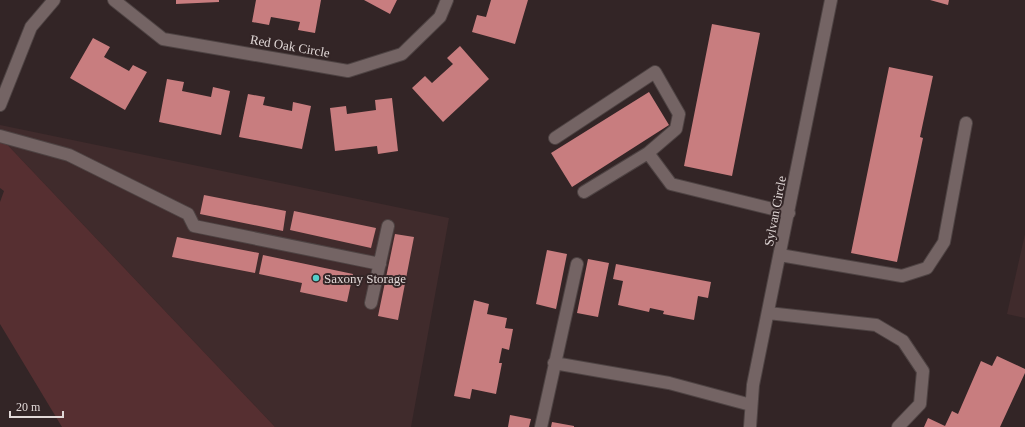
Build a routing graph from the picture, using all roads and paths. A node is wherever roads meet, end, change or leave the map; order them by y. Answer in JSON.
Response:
{"nodes":[{"id":1,"x":54,"y":0,"type":"edge"},
{"id":2,"x":114,"y":0,"type":"edge"},
{"id":3,"x":447,"y":0,"type":"edge"},
{"id":4,"x":831,"y":0,"type":"edge"},
{"id":5,"x":2,"y":100,"type":"edge"},
{"id":6,"x":966,"y":123,"type":"dead end"},
{"id":7,"x":0,"y":136,"type":"edge"},
{"id":8,"x":555,"y":138,"type":"dead end"},
{"id":9,"x":648,"y":153,"type":"junction"},
{"id":10,"x":584,"y":192,"type":"dead end"},
{"id":11,"x":789,"y":213,"type":"junction"},
{"id":12,"x":388,"y":226,"type":"dead end"},
{"id":13,"x":780,"y":255,"type":"junction"},
{"id":14,"x":380,"y":264,"type":"junction"},
{"id":15,"x":577,"y":264,"type":"dead end"},
{"id":16,"x":371,"y":303,"type":"dead end"},
{"id":17,"x":768,"y":313,"type":"junction"},
{"id":18,"x":554,"y":363,"type":"junction"},
{"id":19,"x":752,"y":405,"type":"junction"},
{"id":20,"x":541,"y":427,"type":"edge"},
{"id":21,"x":750,"y":427,"type":"edge"},
{"id":22,"x":898,"y":427,"type":"edge"}],
"edges":[{"from":1,"to":5,"type":"street"},
{"from":2,"to":3,"type":"street","name":"Red Oak Circle"},
{"from":4,"to":11,"type":"street","name":"Sylvan Circle"},
{"from":6,"to":13,"type":"street"},
{"from":7,"to":14,"type":"street"},
{"from":8,"to":9,"type":"street"},
{"from":9,"to":10,"type":"street"},
{"from":9,"to":11,"type":"street"},
{"from":11,"to":13,"type":"street","name":"Sylvan Circle"},
{"from":12,"to":14,"type":"street"},
{"from":13,"to":17,"type":"street","name":"Sylvan Circle"},
{"from":14,"to":16,"type":"street"},
{"from":15,"to":18,"type":"street"},
{"from":17,"to":19,"type":"street","name":"Sylvan Circle"},
{"from":17,"to":22,"type":"street"},
{"from":18,"to":19,"type":"street"},
{"from":18,"to":20,"type":"street"},
{"from":19,"to":21,"type":"street","name":"Sylvan Circle"}]}
